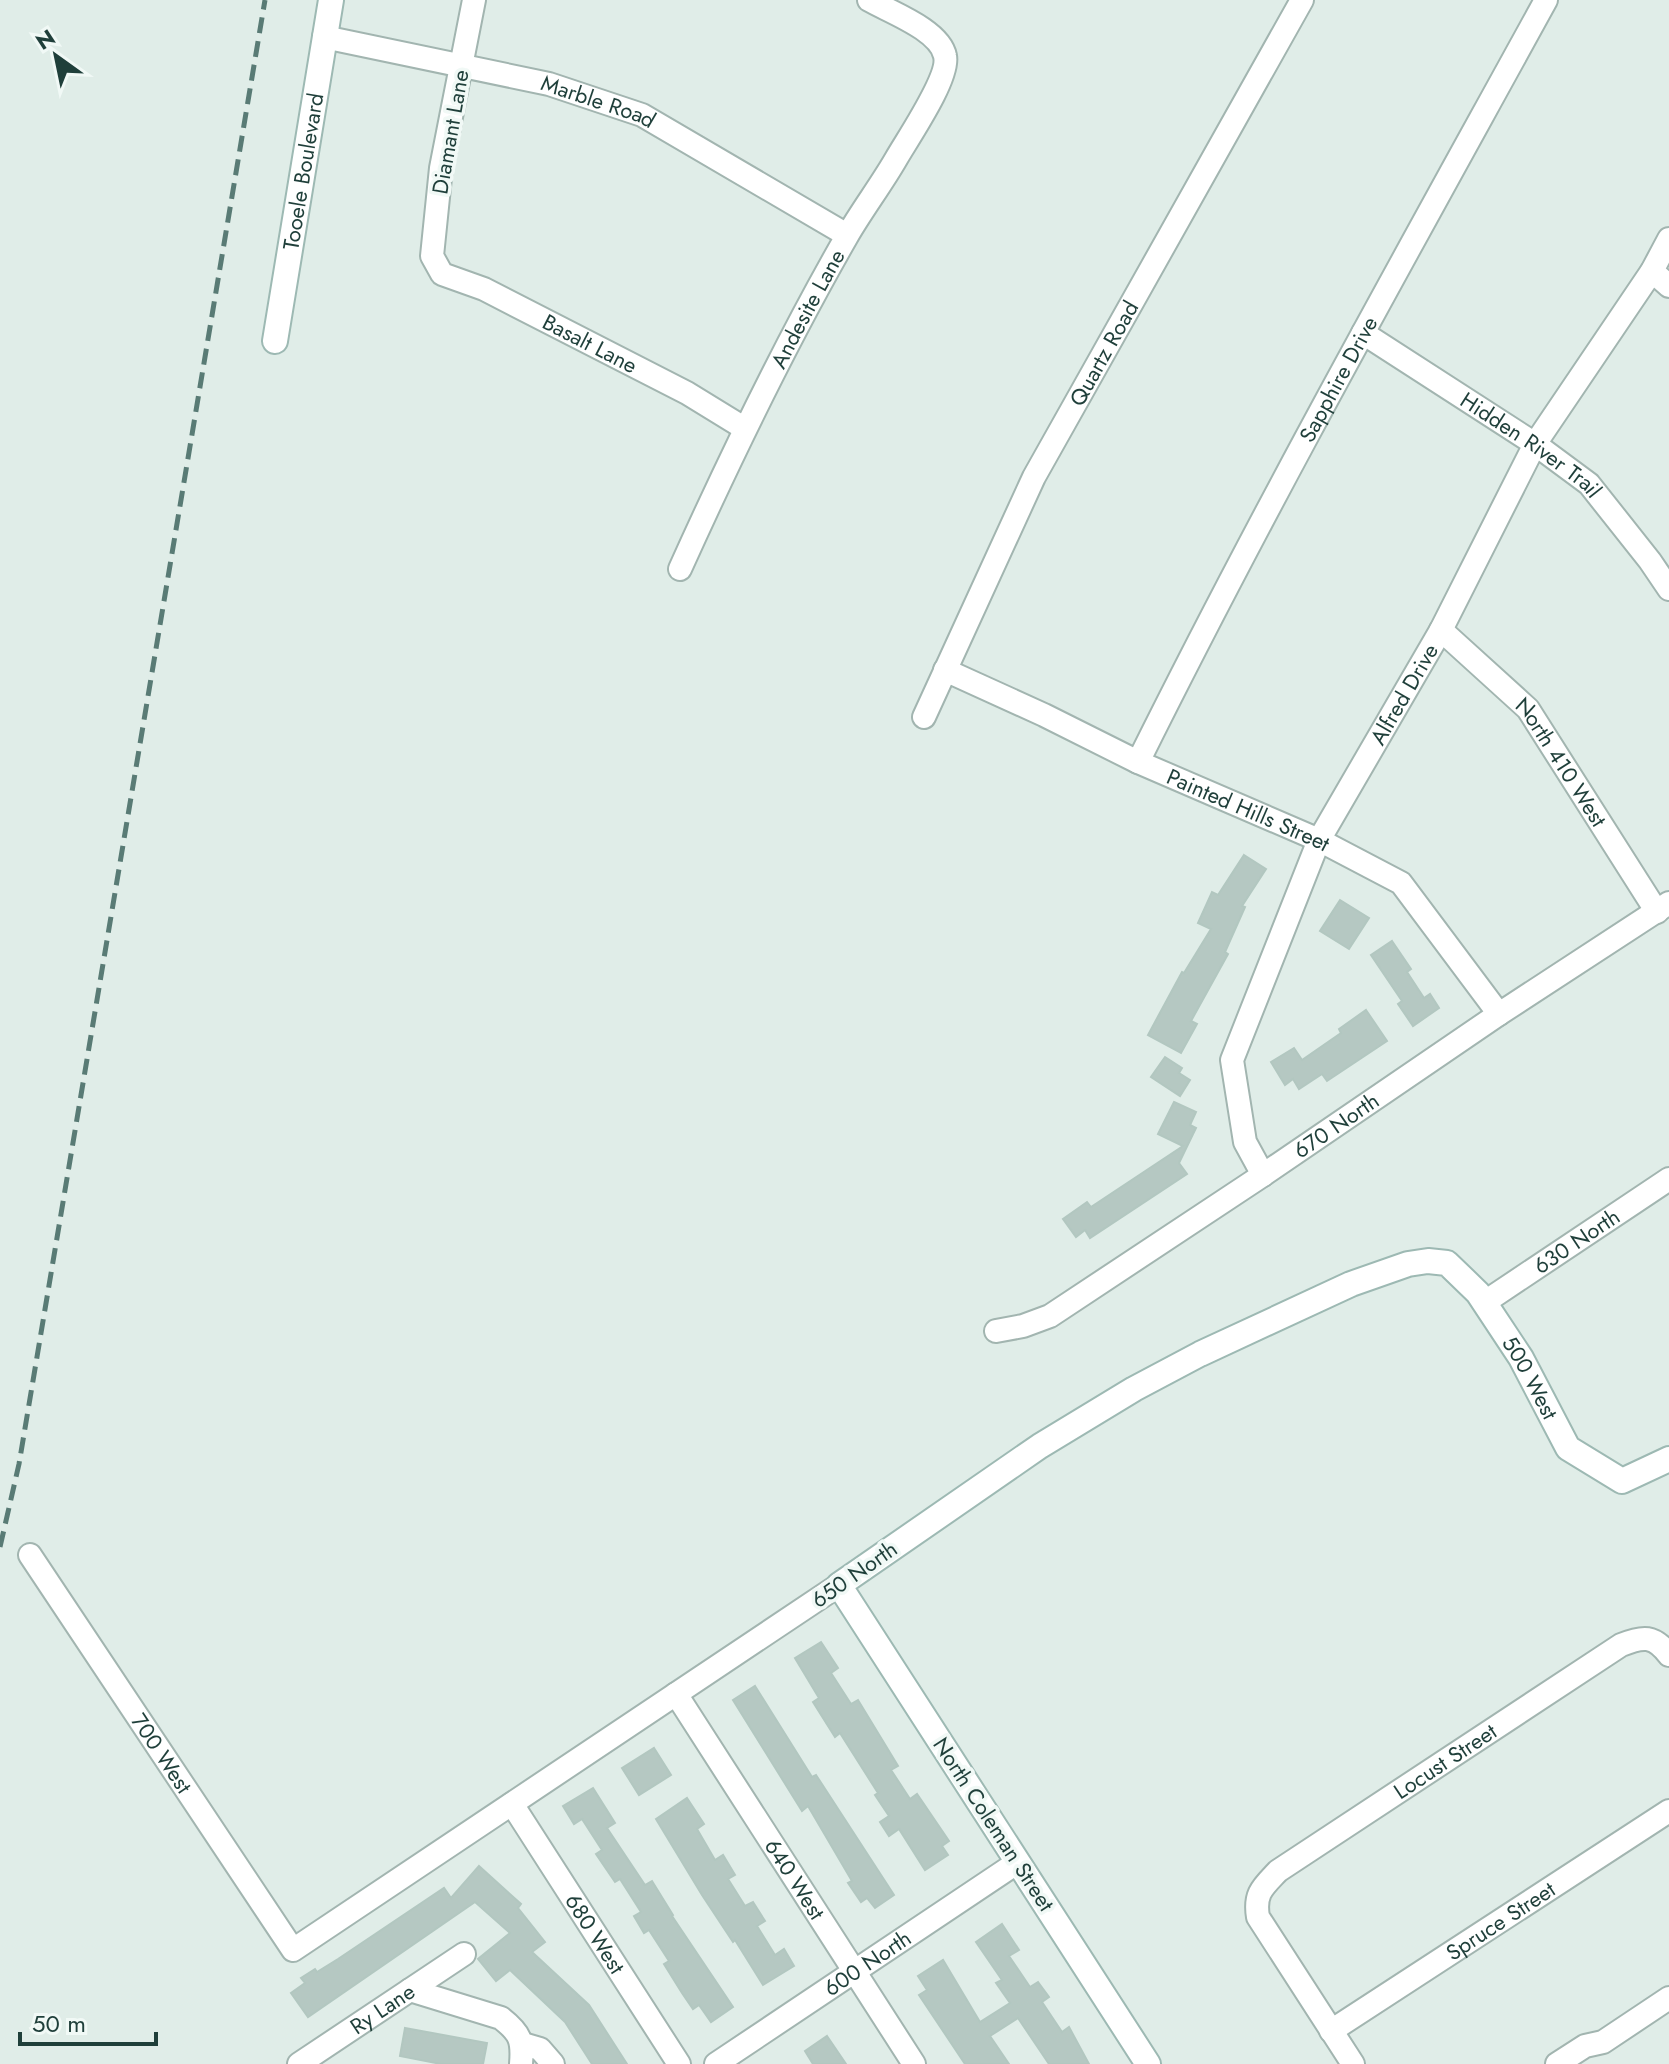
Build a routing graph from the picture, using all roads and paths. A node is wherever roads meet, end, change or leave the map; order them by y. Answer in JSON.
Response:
{"nodes":[{"id":1,"x":331,"y":0,"type":"edge"},
{"id":2,"x":474,"y":0,"type":"edge"},
{"id":3,"x":869,"y":0,"type":"edge"},
{"id":4,"x":1302,"y":0,"type":"edge"},
{"id":5,"x":1546,"y":0,"type":"edge"},
{"id":6,"x":324,"y":37,"type":"junction"},
{"id":7,"x":462,"y":64,"type":"junction"},
{"id":8,"x":847,"y":235,"type":"junction"},
{"id":9,"x":1669,"y":239,"type":"edge"},
{"id":10,"x":437,"y":264,"type":"joint"},
{"id":11,"x":1661,"y":278,"type":"edge"},
{"id":12,"x":1363,"y":333,"type":"junction"},
{"id":13,"x":275,"y":341,"type":"dead end"},
{"id":14,"x":744,"y":428,"type":"junction"},
{"id":15,"x":1535,"y":444,"type":"junction"},
{"id":16,"x":680,"y":569,"type":"dead end"},
{"id":17,"x":1669,"y":589,"type":"edge"},
{"id":18,"x":1441,"y":630,"type":"junction"},
{"id":19,"x":945,"y":670,"type":"junction"},
{"id":20,"x":924,"y":717,"type":"dead end"},
{"id":21,"x":1138,"y":762,"type":"junction"},
{"id":22,"x":1319,"y":840,"type":"junction"},
{"id":23,"x":1663,"y":908,"type":"edge"},
{"id":24,"x":1499,"y":1014,"type":"junction"},
{"id":25,"x":1263,"y":1175,"type":"junction"},
{"id":26,"x":1669,"y":1179,"type":"edge"},
{"id":27,"x":1447,"y":1263,"type":"joint"},
{"id":28,"x":1485,"y":1302,"type":"junction"},
{"id":29,"x":996,"y":1331,"type":"dead end"},
{"id":30,"x":1669,"y":1459,"type":"edge"},
{"id":31,"x":30,"y":1555,"type":"dead end"},
{"id":32,"x":839,"y":1585,"type":"junction"},
{"id":33,"x":1669,"y":1655,"type":"edge"},
{"id":34,"x":676,"y":1694,"type":"junction"},
{"id":35,"x":512,"y":1804,"type":"junction"},
{"id":36,"x":1669,"y":1811,"type":"edge"},
{"id":37,"x":1018,"y":1862,"type":"junction"},
{"id":38,"x":293,"y":1950,"type":"joint"},
{"id":39,"x":464,"y":1954,"type":"dead end"},
{"id":40,"x":854,"y":1971,"type":"junction"},
{"id":41,"x":410,"y":1990,"type":"junction"},
{"id":42,"x":1669,"y":1998,"type":"edge"},
{"id":43,"x":1331,"y":2031,"type":"junction"},
{"id":44,"x":522,"y":2054,"type":"edge"},
{"id":45,"x":299,"y":2064,"type":"edge"},
{"id":46,"x":553,"y":2064,"type":"edge"},
{"id":47,"x":679,"y":2064,"type":"edge"},
{"id":48,"x":716,"y":2064,"type":"edge"},
{"id":49,"x":914,"y":2064,"type":"edge"},
{"id":50,"x":1148,"y":2064,"type":"edge"},
{"id":51,"x":1353,"y":2064,"type":"edge"},
{"id":52,"x":1557,"y":2064,"type":"edge"}],
"edges":[{"from":1,"to":6,"type":"street","name":"Tooele Boulevard"},
{"from":2,"to":7,"type":"street","name":"Diamant Lane"},
{"from":3,"to":8,"type":"street","name":"Andesite Lane"},
{"from":4,"to":19,"type":"street","name":"Quartz Road"},
{"from":5,"to":12,"type":"street","name":"Sapphire Drive"},
{"from":6,"to":7,"type":"street","name":"Marble Road"},
{"from":6,"to":13,"type":"street","name":"Tooele Boulevard"},
{"from":7,"to":8,"type":"street","name":"Marble Road"},
{"from":7,"to":10,"type":"street","name":"Diamant Lane"},
{"from":8,"to":14,"type":"street","name":"Andesite Lane"},
{"from":9,"to":11,"type":"street","name":"Alfred Drive"},
{"from":10,"to":14,"type":"street","name":"Basalt Lane"},
{"from":11,"to":15,"type":"street","name":"Alfred Drive"},
{"from":12,"to":15,"type":"street","name":"Hidden River Trail"},
{"from":12,"to":21,"type":"street","name":"Sapphire Drive"},
{"from":14,"to":16,"type":"street","name":"Andesite Lane"},
{"from":15,"to":17,"type":"street","name":"Hidden River Trail"},
{"from":15,"to":18,"type":"street","name":"Alfred Drive"},
{"from":18,"to":22,"type":"street","name":"Alfred Drive"},
{"from":18,"to":23,"type":"street","name":"North 410 West"},
{"from":19,"to":20,"type":"street","name":"Quartz Road"},
{"from":19,"to":21,"type":"street","name":"Painted Hills Street"},
{"from":21,"to":22,"type":"street","name":"Painted Hills Street"},
{"from":22,"to":24,"type":"street","name":"Painted Hills Street"},
{"from":22,"to":25,"type":"street","name":"Alfred Drive"},
{"from":23,"to":24,"type":"street","name":"670 North"},
{"from":24,"to":25,"type":"street","name":"670 North"},
{"from":25,"to":29,"type":"street","name":"670 North"},
{"from":26,"to":28,"type":"street","name":"630 North"},
{"from":27,"to":28,"type":"street","name":"500 West"},
{"from":27,"to":32,"type":"street","name":"650 North"},
{"from":28,"to":30,"type":"street","name":"500 West"},
{"from":31,"to":38,"type":"street","name":"700 West"},
{"from":32,"to":34,"type":"street","name":"650 North"},
{"from":32,"to":37,"type":"street","name":"North Coleman Street"},
{"from":33,"to":43,"type":"street","name":"Locust Street"},
{"from":34,"to":35,"type":"street","name":"650 North"},
{"from":34,"to":40,"type":"street","name":"640 West"},
{"from":35,"to":38,"type":"street","name":"650 North"},
{"from":35,"to":47,"type":"street","name":"680 West"},
{"from":36,"to":43,"type":"street","name":"Spruce Street"},
{"from":37,"to":40,"type":"street","name":"600 North"},
{"from":37,"to":50,"type":"street","name":"North Coleman Street"},
{"from":39,"to":41,"type":"street","name":"Ry Lane"},
{"from":40,"to":48,"type":"street","name":"600 North"},
{"from":40,"to":49,"type":"street","name":"640 West"},
{"from":41,"to":44,"type":"street"},
{"from":41,"to":45,"type":"street","name":"Ry Lane"},
{"from":42,"to":52,"type":"street"},
{"from":43,"to":51,"type":"street"},
{"from":44,"to":46,"type":"street"}]}
